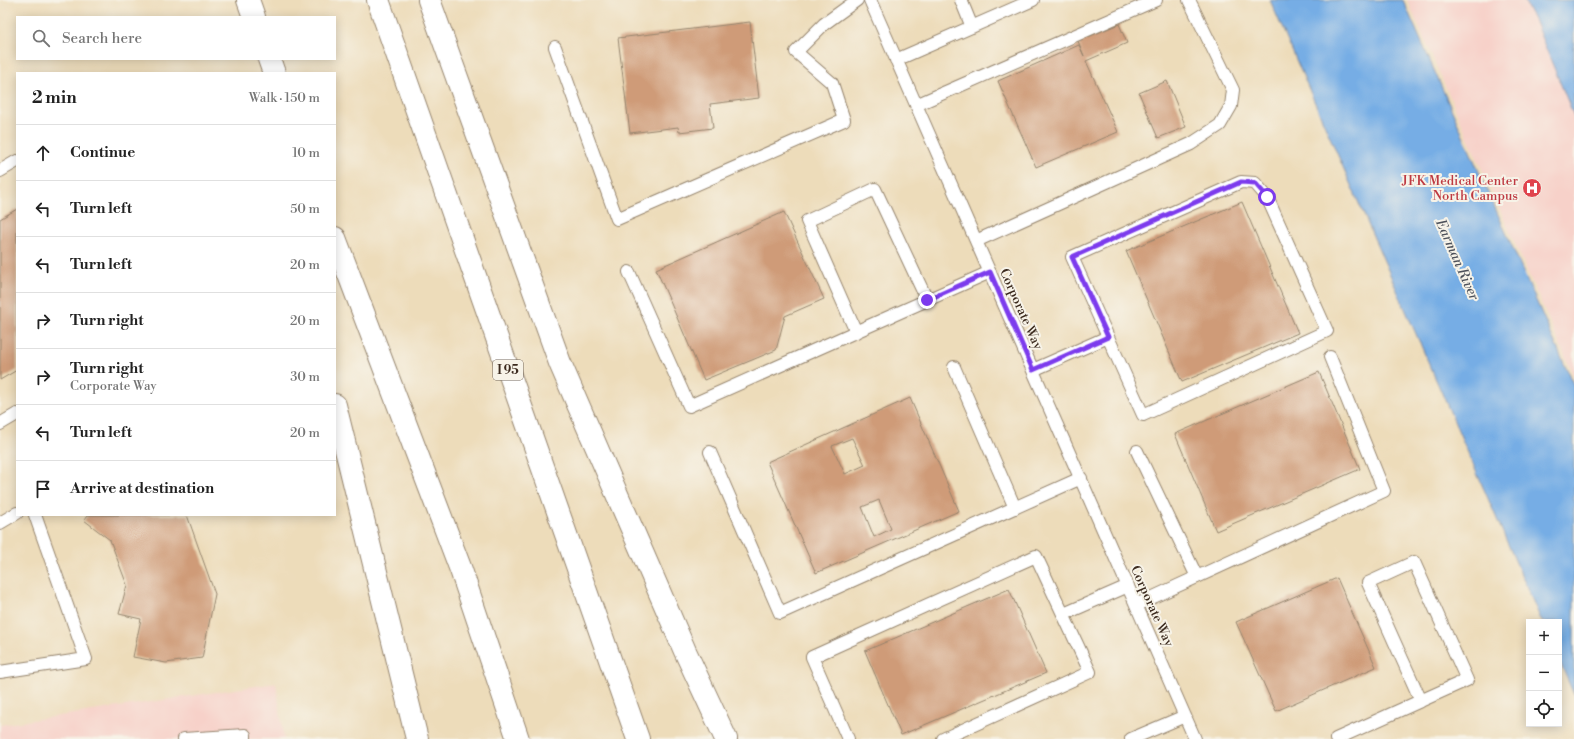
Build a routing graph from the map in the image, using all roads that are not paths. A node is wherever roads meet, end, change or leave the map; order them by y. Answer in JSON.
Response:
{"nodes":[{"id":1,"x":248,"y":0,"type":"edge"},
{"id":2,"x":378,"y":0,"type":"edge"},
{"id":3,"x":429,"y":0,"type":"edge"},
{"id":4,"x":857,"y":0,"type":"edge"},
{"id":5,"x":870,"y":0,"type":"edge"},
{"id":6,"x":961,"y":0,"type":"edge"},
{"id":7,"x":1033,"y":0,"type":"edge"},
{"id":8,"x":1156,"y":0,"type":"edge"},
{"id":9,"x":1189,"y":0,"type":"edge"},
{"id":10,"x":254,"y":16,"type":"edge"},
{"id":11,"x":972,"y":27,"type":"junction"},
{"id":12,"x":555,"y":47,"type":"dead end"},
{"id":13,"x":269,"y":60,"type":"edge"},
{"id":14,"x":896,"y":60,"type":"junction"},
{"id":15,"x":274,"y":72,"type":"edge"},
{"id":16,"x":916,"y":105,"type":"junction"},
{"id":17,"x":16,"y":162,"type":"edge"},
{"id":18,"x":0,"y":171,"type":"edge"},
{"id":19,"x":336,"y":241,"type":"edge"},
{"id":20,"x":976,"y":241,"type":"junction"},
{"id":21,"x":629,"y":272,"type":"dead end"},
{"id":22,"x":990,"y":272,"type":"junction"},
{"id":23,"x":927,"y":300,"type":"junction"},
{"id":24,"x":856,"y":332,"type":"junction"},
{"id":25,"x":1108,"y":337,"type":"junction"},
{"id":26,"x":1330,"y":357,"type":"dead end"},
{"id":27,"x":954,"y":368,"type":"dead end"},
{"id":28,"x":1033,"y":370,"type":"junction"},
{"id":29,"x":336,"y":409,"type":"edge"},
{"id":30,"x":16,"y":415,"type":"edge"},
{"id":31,"x":0,"y":424,"type":"edge"},
{"id":32,"x":1137,"y":451,"type":"dead end"},
{"id":33,"x":710,"y":452,"type":"dead end"},
{"id":34,"x":1081,"y":478,"type":"junction"},
{"id":35,"x":1015,"y":508,"type":"junction"},
{"id":36,"x":16,"y":514,"type":"edge"},
{"id":37,"x":35,"y":516,"type":"edge"},
{"id":38,"x":0,"y":523,"type":"edge"},
{"id":39,"x":1196,"y":577,"type":"junction"},
{"id":40,"x":1128,"y":586,"type":"junction"},
{"id":41,"x":1136,"y":605,"type":"junction"},
{"id":42,"x":1064,"y":614,"type":"junction"},
{"id":43,"x":0,"y":672,"type":"edge"},
{"id":44,"x":1421,"y":701,"type":"junction"},
{"id":45,"x":1185,"y":716,"type":"junction"},
{"id":46,"x":184,"y":739,"type":"edge"},
{"id":47,"x":246,"y":739,"type":"edge"},
{"id":48,"x":417,"y":739,"type":"edge"},
{"id":49,"x":518,"y":739,"type":"edge"},
{"id":50,"x":638,"y":739,"type":"edge"},
{"id":51,"x":726,"y":739,"type":"edge"},
{"id":52,"x":848,"y":739,"type":"edge"},
{"id":53,"x":943,"y":739,"type":"edge"},
{"id":54,"x":1131,"y":739,"type":"edge"},
{"id":55,"x":1195,"y":739,"type":"edge"},
{"id":56,"x":1336,"y":739,"type":"edge"}],
"edges":[{"from":1,"to":10,"type":"highway"},
{"from":2,"to":50,"type":"highway","number":"I 95"},
{"from":3,"to":51,"type":"highway"},
{"from":4,"to":12,"type":"lane"},
{"from":5,"to":14,"type":"lane","name":"Corporate Way"},
{"from":6,"to":11,"type":"lane"},
{"from":7,"to":11,"type":"lane"},
{"from":8,"to":16,"type":"lane"},
{"from":9,"to":20,"type":"lane"},
{"from":11,"to":14,"type":"lane"},
{"from":13,"to":15,"type":"highway"},
{"from":14,"to":16,"type":"lane","name":"Corporate Way"},
{"from":16,"to":20,"type":"lane","name":"Corporate Way"},
{"from":17,"to":18,"type":"lane"},
{"from":19,"to":49,"type":"highway"},
{"from":20,"to":22,"type":"lane","name":"Corporate Way"},
{"from":21,"to":24,"type":"lane"},
{"from":22,"to":23,"type":"lane"},
{"from":22,"to":28,"type":"lane","name":"Corporate Way"},
{"from":23,"to":24,"type":"lane"},
{"from":23,"to":24,"type":"lane"},
{"from":25,"to":25,"type":"lane"},
{"from":25,"to":28,"type":"lane"},
{"from":26,"to":39,"type":"lane"},
{"from":27,"to":35,"type":"lane"},
{"from":28,"to":34,"type":"lane","name":"Corporate Way"},
{"from":29,"to":48,"type":"highway"},
{"from":30,"to":31,"type":"lane"},
{"from":32,"to":39,"type":"lane"},
{"from":33,"to":35,"type":"lane"},
{"from":34,"to":35,"type":"lane"},
{"from":34,"to":40,"type":"lane","name":"Corporate Way"},
{"from":36,"to":38,"type":"lane"},
{"from":37,"to":43,"type":"lane"},
{"from":39,"to":41,"type":"lane"},
{"from":40,"to":41,"type":"lane","name":"Corporate Way"},
{"from":40,"to":42,"type":"lane"},
{"from":41,"to":45,"type":"lane","name":"Corporate Way"},
{"from":42,"to":52,"type":"lane"},
{"from":42,"to":53,"type":"lane"},
{"from":44,"to":44,"type":"lane"},
{"from":44,"to":56,"type":"lane"},
{"from":45,"to":54,"type":"lane"},
{"from":45,"to":55,"type":"lane","name":"Corporate Way"},
{"from":46,"to":47,"type":"lane"}]}
